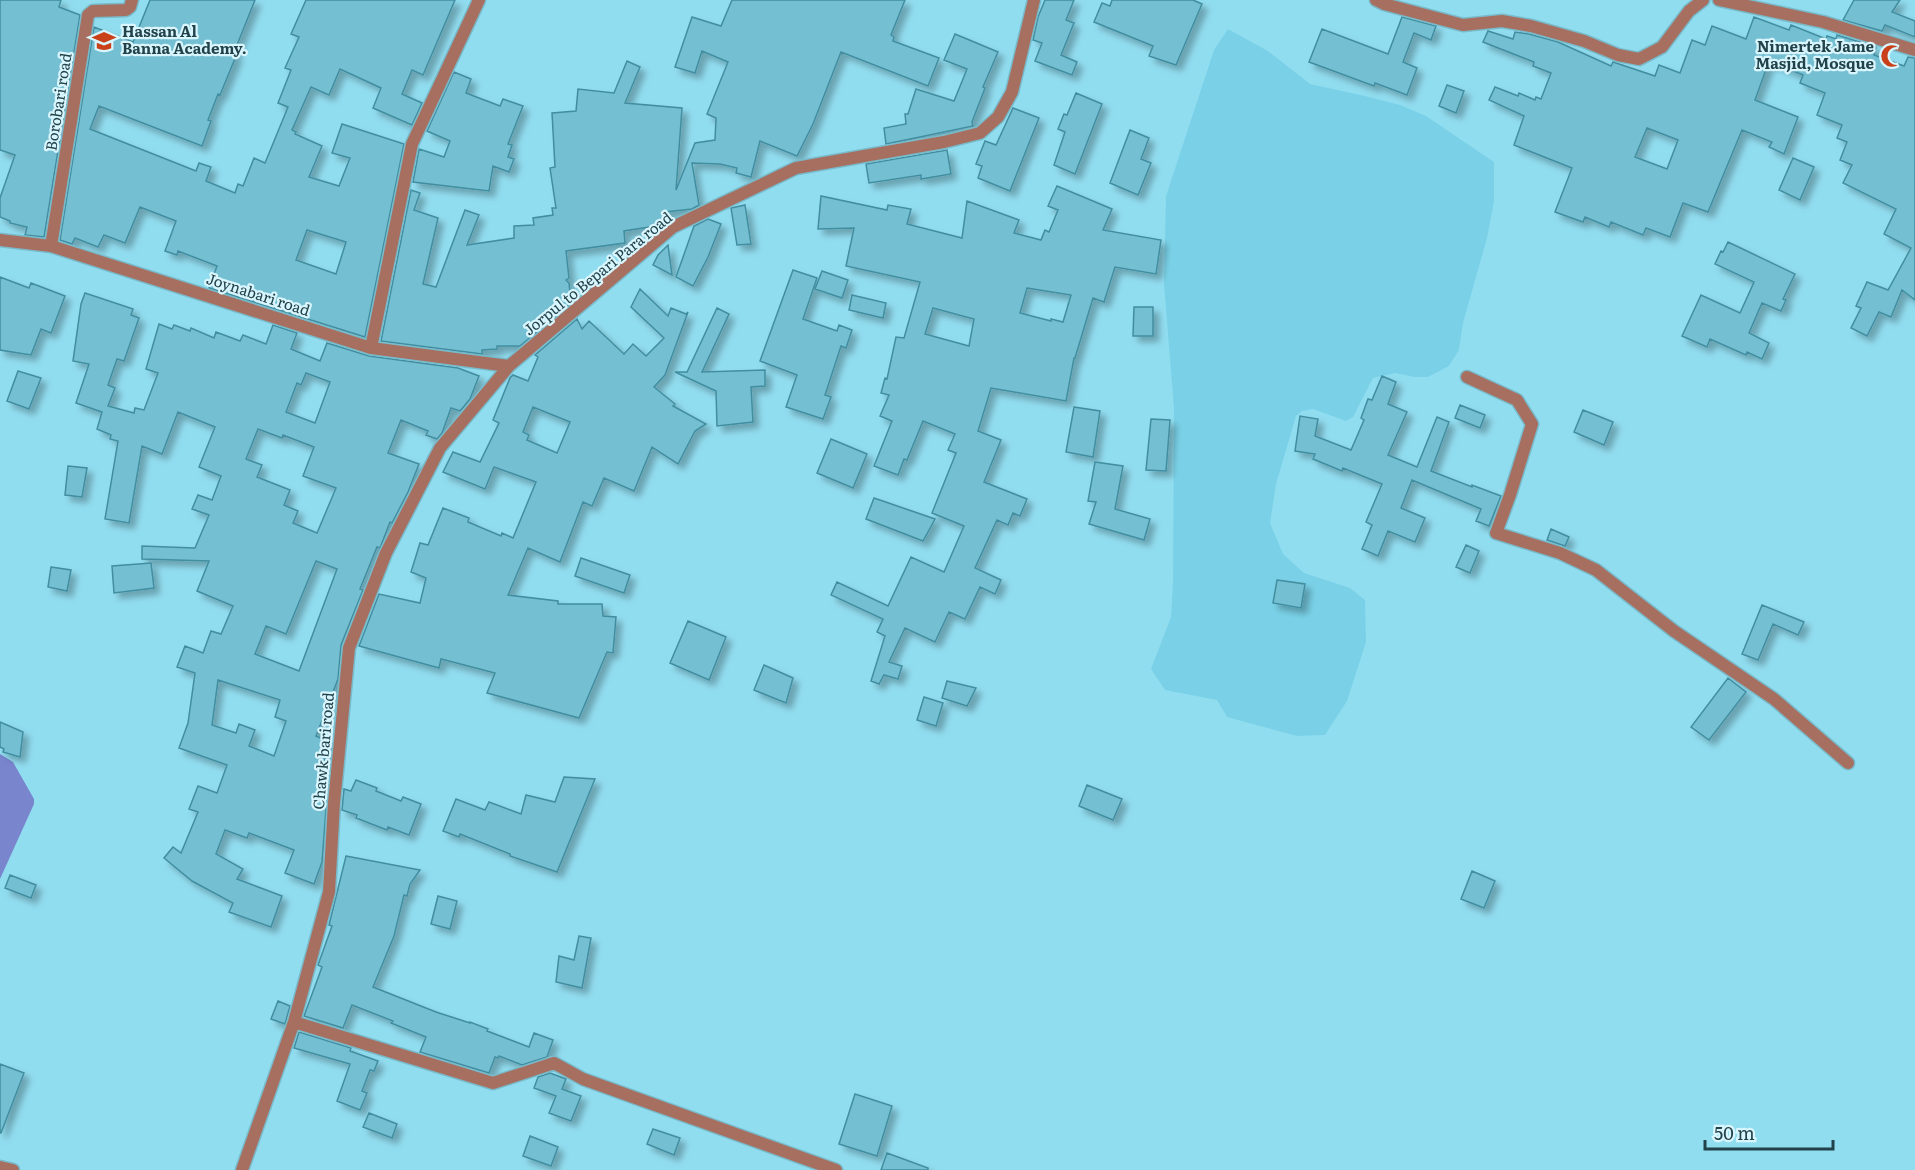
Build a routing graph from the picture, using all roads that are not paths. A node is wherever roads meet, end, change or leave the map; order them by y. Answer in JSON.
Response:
{"nodes":[{"id":1,"x":132,"y":0,"type":"edge"},
{"id":2,"x":479,"y":0,"type":"edge"},
{"id":3,"x":1034,"y":0,"type":"edge"},
{"id":4,"x":1376,"y":0,"type":"edge"},
{"id":5,"x":1703,"y":0,"type":"edge"},
{"id":6,"x":1719,"y":0,"type":"edge"},
{"id":7,"x":1915,"y":50,"type":"edge"},
{"id":8,"x":0,"y":240,"type":"edge"},
{"id":9,"x":51,"y":246,"type":"junction"},
{"id":10,"x":371,"y":348,"type":"junction"},
{"id":11,"x":509,"y":366,"type":"junction"},
{"id":12,"x":1467,"y":377,"type":"dead end"},
{"id":13,"x":1848,"y":763,"type":"dead end"},
{"id":14,"x":294,"y":1022,"type":"junction"},
{"id":15,"x":0,"y":1167,"type":"edge"},
{"id":16,"x":13,"y":1170,"type":"edge"},
{"id":17,"x":242,"y":1170,"type":"edge"},
{"id":18,"x":836,"y":1170,"type":"edge"}],
"edges":[{"from":1,"to":9,"type":"street","name":"Borobari road"},
{"from":2,"to":10,"type":"street"},
{"from":3,"to":11,"type":"street","name":"Jorpul to Bepari Para road"},
{"from":4,"to":5,"type":"street"},
{"from":6,"to":7,"type":"street"},
{"from":8,"to":9,"type":"street","name":"Joynabari road"},
{"from":9,"to":10,"type":"street","name":"Joynabari road"},
{"from":10,"to":11,"type":"street","name":"Joynabari road"},
{"from":11,"to":14,"type":"street","name":"Chawk bari road"},
{"from":12,"to":13,"type":"street"},
{"from":14,"to":17,"type":"street","name":"Chawk bari road"},
{"from":14,"to":18,"type":"street"},
{"from":15,"to":16,"type":"street"}]}
